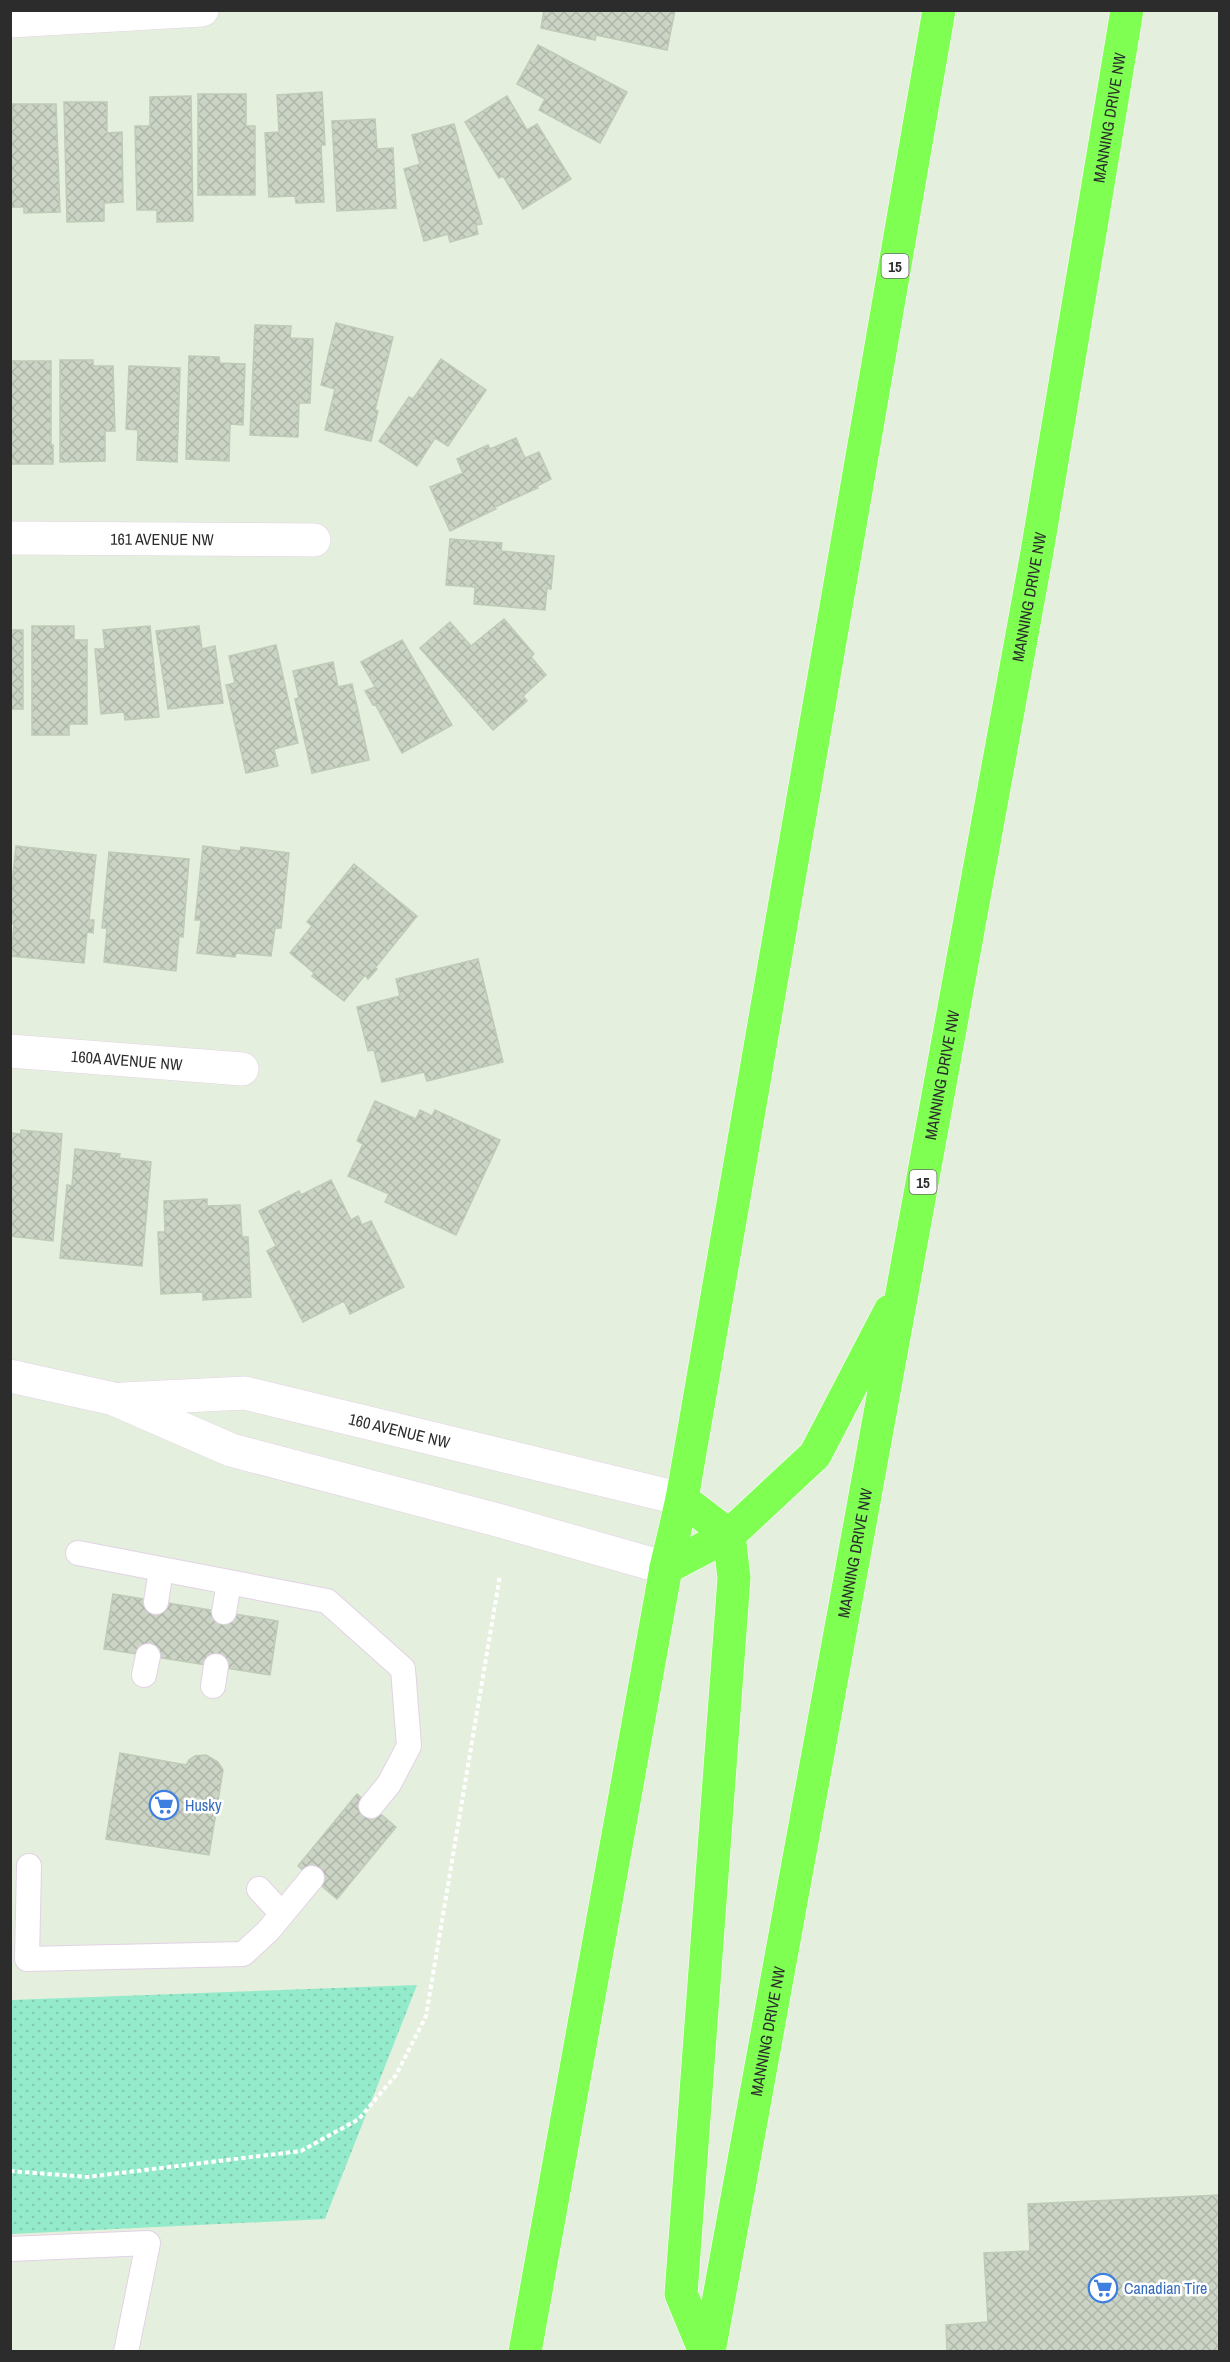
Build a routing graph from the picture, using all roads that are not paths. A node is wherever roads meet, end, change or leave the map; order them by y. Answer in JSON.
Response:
{"nodes":[{"id":1,"x":202,"y":10,"type":"edge"},
{"id":2,"x":939,"y":10,"type":"edge"},
{"id":3,"x":1108,"y":10,"type":"edge"},
{"id":4,"x":1127,"y":10,"type":"edge"},
{"id":5,"x":10,"y":21,"type":"edge"},
{"id":6,"x":1106,"y":130,"type":"junction"},
{"id":7,"x":10,"y":538,"type":"edge"},
{"id":8,"x":314,"y":540,"type":"dead end"},
{"id":9,"x":10,"y":1051,"type":"edge"},
{"id":10,"x":242,"y":1069,"type":"dead end"},
{"id":11,"x":905,"y":1283,"type":"junction"},
{"id":12,"x":10,"y":1376,"type":"edge"},
{"id":13,"x":114,"y":1399,"type":"junction"},
{"id":14,"x":682,"y":1499,"type":"junction"},
{"id":15,"x":729,"y":1535,"type":"junction"},
{"id":16,"x":78,"y":1553,"type":"dead end"},
{"id":17,"x":666,"y":1568,"type":"junction"},
{"id":18,"x":161,"y":1570,"type":"junction"},
{"id":19,"x":229,"y":1583,"type":"junction"},
{"id":20,"x":156,"y":1602,"type":"dead end"},
{"id":21,"x":224,"y":1612,"type":"dead end"},
{"id":22,"x":371,"y":1806,"type":"dead end"},
{"id":23,"x":30,"y":1866,"type":"dead end"},
{"id":24,"x":312,"y":1878,"type":"dead end"},
{"id":25,"x":259,"y":1889,"type":"dead end"},
{"id":26,"x":282,"y":1914,"type":"junction"},
{"id":27,"x":10,"y":2249,"type":"edge"},
{"id":28,"x":126,"y":2352,"type":"edge"},
{"id":29,"x":525,"y":2352,"type":"edge"},
{"id":30,"x":707,"y":2352,"type":"edge"}],
"edges":[{"from":1,"to":5,"type":"street"},
{"from":2,"to":14,"type":"main road","number":"15"},
{"from":3,"to":6,"type":"main road"},
{"from":4,"to":6,"type":"main road","name":"MANNING DRIVE NW","number":"15"},
{"from":6,"to":11,"type":"main road","name":"MANNING DRIVE NW","number":"15"},
{"from":7,"to":8,"type":"street","name":"161 AVENUE NW"},
{"from":9,"to":10,"type":"street","name":"160A AVENUE NW"},
{"from":11,"to":15,"type":"main road"},
{"from":11,"to":30,"type":"main road","name":"MANNING DRIVE NW","number":"15"},
{"from":12,"to":13,"type":"street","name":"160 AVENUE NW"},
{"from":13,"to":14,"type":"street","name":"160 AVENUE NW"},
{"from":13,"to":17,"type":"street","name":"160 AVENUE NW"},
{"from":14,"to":15,"type":"main road"},
{"from":14,"to":17,"type":"main road"},
{"from":15,"to":17,"type":"main road"},
{"from":15,"to":30,"type":"main road"},
{"from":16,"to":18,"type":"lane"},
{"from":17,"to":29,"type":"main road"},
{"from":18,"to":19,"type":"lane"},
{"from":18,"to":20,"type":"lane"},
{"from":19,"to":21,"type":"lane"},
{"from":19,"to":22,"type":"lane"},
{"from":23,"to":26,"type":"lane"},
{"from":24,"to":26,"type":"lane"},
{"from":25,"to":26,"type":"lane"},
{"from":27,"to":28,"type":"lane"}]}
